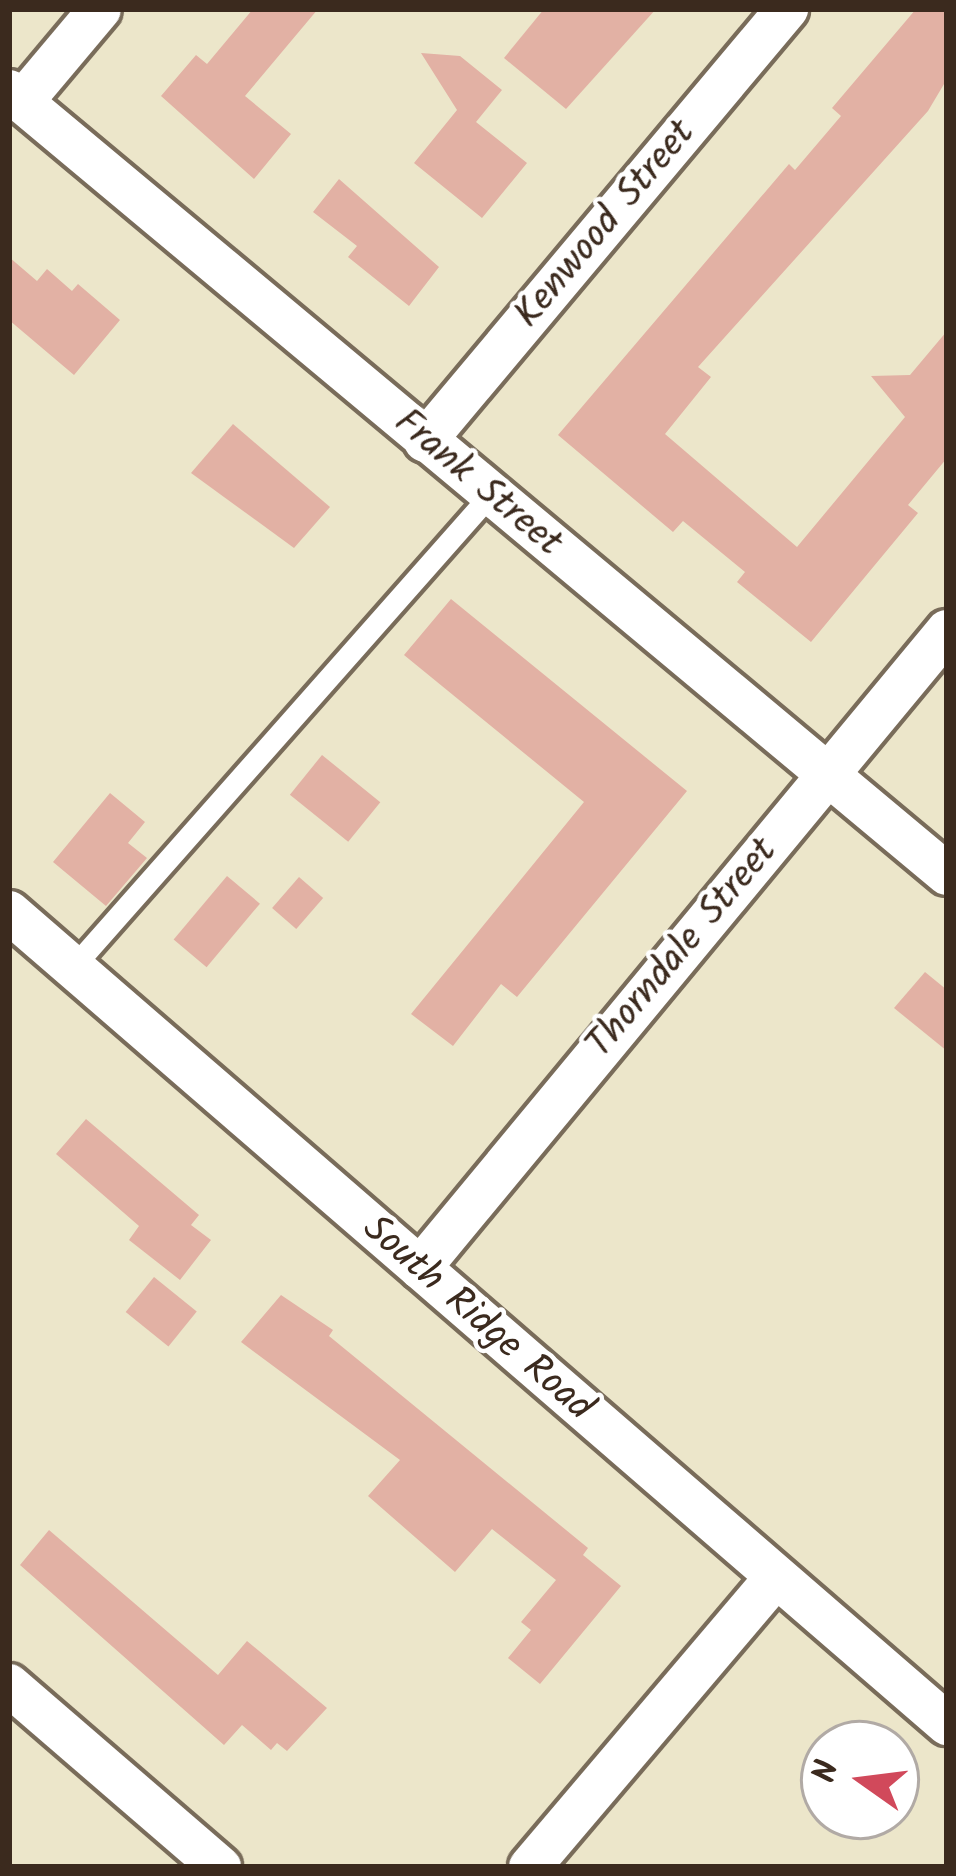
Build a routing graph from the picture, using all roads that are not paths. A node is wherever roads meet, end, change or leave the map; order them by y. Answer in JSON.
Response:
{"nodes":[{"id":1,"x":100,"y":9,"type":"edge"},
{"id":2,"x":787,"y":9,"type":"edge"},
{"id":3,"x":15,"y":97,"type":"edge"},
{"id":4,"x":425,"y":441,"type":"junction"},
{"id":5,"x":490,"y":495,"type":"junction"},
{"id":6,"x":947,"y":631,"type":"edge"},
{"id":7,"x":826,"y":776,"type":"junction"},
{"id":8,"x":947,"y":874,"type":"edge"},
{"id":9,"x":9,"y":912,"type":"edge"},
{"id":10,"x":73,"y":967,"type":"junction"},
{"id":11,"x":420,"y":1268,"type":"junction"},
{"id":12,"x":773,"y":1580,"type":"junction"},
{"id":13,"x":9,"y":1685,"type":"edge"},
{"id":14,"x":947,"y":1724,"type":"edge"},
{"id":15,"x":220,"y":1867,"type":"edge"},
{"id":16,"x":530,"y":1867,"type":"edge"}],
"edges":[{"from":1,"to":3,"type":"street"},
{"from":2,"to":4,"type":"street","name":"Kenwood Street"},
{"from":3,"to":4,"type":"street","name":"Frank Street"},
{"from":4,"to":5,"type":"street","name":"Frank Street"},
{"from":5,"to":7,"type":"street","name":"Frank Street"},
{"from":5,"to":10,"type":"lane"},
{"from":6,"to":7,"type":"street","name":"Thorndale Street"},
{"from":7,"to":8,"type":"street","name":"Frank Street"},
{"from":7,"to":11,"type":"street","name":"Thorndale Street"},
{"from":9,"to":10,"type":"street","name":"South Ridge Road"},
{"from":10,"to":11,"type":"street","name":"South Ridge Road"},
{"from":11,"to":12,"type":"street","name":"South Ridge Road"},
{"from":12,"to":14,"type":"street","name":"South Ridge Road"},
{"from":12,"to":16,"type":"street"},
{"from":13,"to":15,"type":"street"}]}
